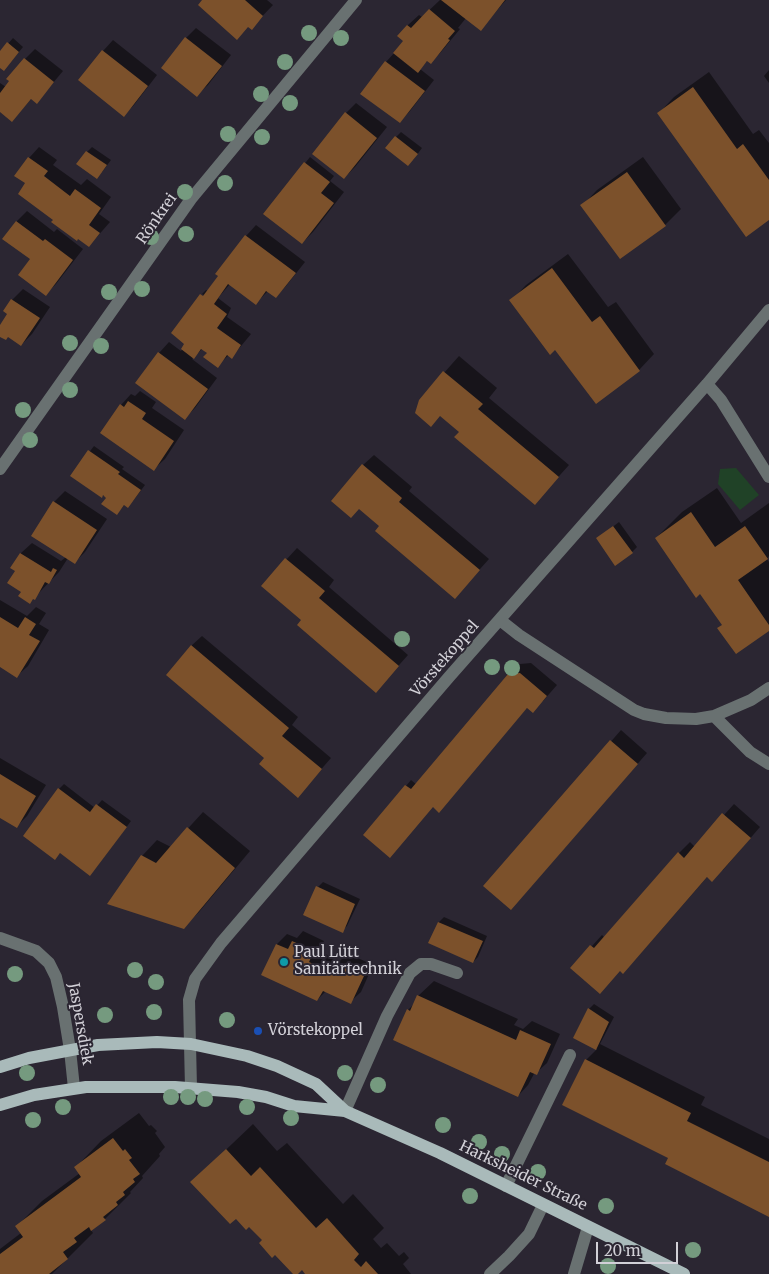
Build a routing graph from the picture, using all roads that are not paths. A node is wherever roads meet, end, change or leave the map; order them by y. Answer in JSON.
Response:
{"nodes":[{"id":1,"x":356,"y":0,"type":"edge"},
{"id":2,"x":769,"y":310,"type":"edge"},
{"id":3,"x":707,"y":384,"type":"junction"},
{"id":4,"x":0,"y":469,"type":"edge"},
{"id":5,"x":769,"y":476,"type":"edge"},
{"id":6,"x":500,"y":620,"type":"junction"},
{"id":7,"x":769,"y":688,"type":"edge"},
{"id":8,"x":714,"y":716,"type":"junction"},
{"id":9,"x":769,"y":764,"type":"edge"},
{"id":10,"x":0,"y":938,"type":"edge"},
{"id":11,"x":457,"y":973,"type":"dead end"},
{"id":12,"x":191,"y":1044,"type":"junction"},
{"id":13,"x":70,"y":1050,"type":"junction"},
{"id":14,"x":570,"y":1055,"type":"dead end"},
{"id":15,"x":0,"y":1067,"type":"edge"},
{"id":16,"x":74,"y":1088,"type":"junction"},
{"id":17,"x":191,"y":1088,"type":"junction"},
{"id":18,"x":0,"y":1105,"type":"edge"},
{"id":19,"x":345,"y":1111,"type":"junction"},
{"id":20,"x":506,"y":1186,"type":"junction"},
{"id":21,"x":543,"y":1205,"type":"junction"},
{"id":22,"x":588,"y":1227,"type":"junction"},
{"id":23,"x":490,"y":1274,"type":"edge"},
{"id":24,"x":574,"y":1274,"type":"edge"},
{"id":25,"x":684,"y":1274,"type":"edge"}],
"edges":[{"from":1,"to":4,"type":"street","name":"Rönkrei"},
{"from":2,"to":3,"type":"street","name":"Vörstekoppel"},
{"from":3,"to":5,"type":"street"},
{"from":3,"to":6,"type":"street","name":"Vörstekoppel"},
{"from":6,"to":8,"type":"street","name":"Vörstekoppel"},
{"from":6,"to":12,"type":"street","name":"Vörstekoppel"},
{"from":7,"to":8,"type":"street","name":"Vörstekoppel"},
{"from":8,"to":9,"type":"street"},
{"from":10,"to":13,"type":"street","name":"Jaspersdiek"},
{"from":11,"to":19,"type":"street"},
{"from":12,"to":13,"type":"main road","name":"Harksheider Straße"},
{"from":12,"to":17,"type":"street","name":"Vörstekoppel"},
{"from":12,"to":19,"type":"main road","name":"Harksheider Straße"},
{"from":13,"to":15,"type":"main road","name":"Harksheider Straße"},
{"from":13,"to":16,"type":"street","name":"Jaspersdiek"},
{"from":14,"to":20,"type":"street"},
{"from":16,"to":17,"type":"main road","name":"Harksheider Straße"},
{"from":16,"to":18,"type":"main road","name":"Harksheider Straße"},
{"from":17,"to":19,"type":"main road","name":"Harksheider Straße"},
{"from":19,"to":20,"type":"main road","name":"Harksheider Straße"},
{"from":20,"to":21,"type":"main road","name":"Harksheider Straße"},
{"from":21,"to":22,"type":"main road","name":"Harksheider Straße"},
{"from":21,"to":23,"type":"street"},
{"from":22,"to":24,"type":"street"},
{"from":22,"to":25,"type":"main road","name":"Harksheider Straße"}]}
